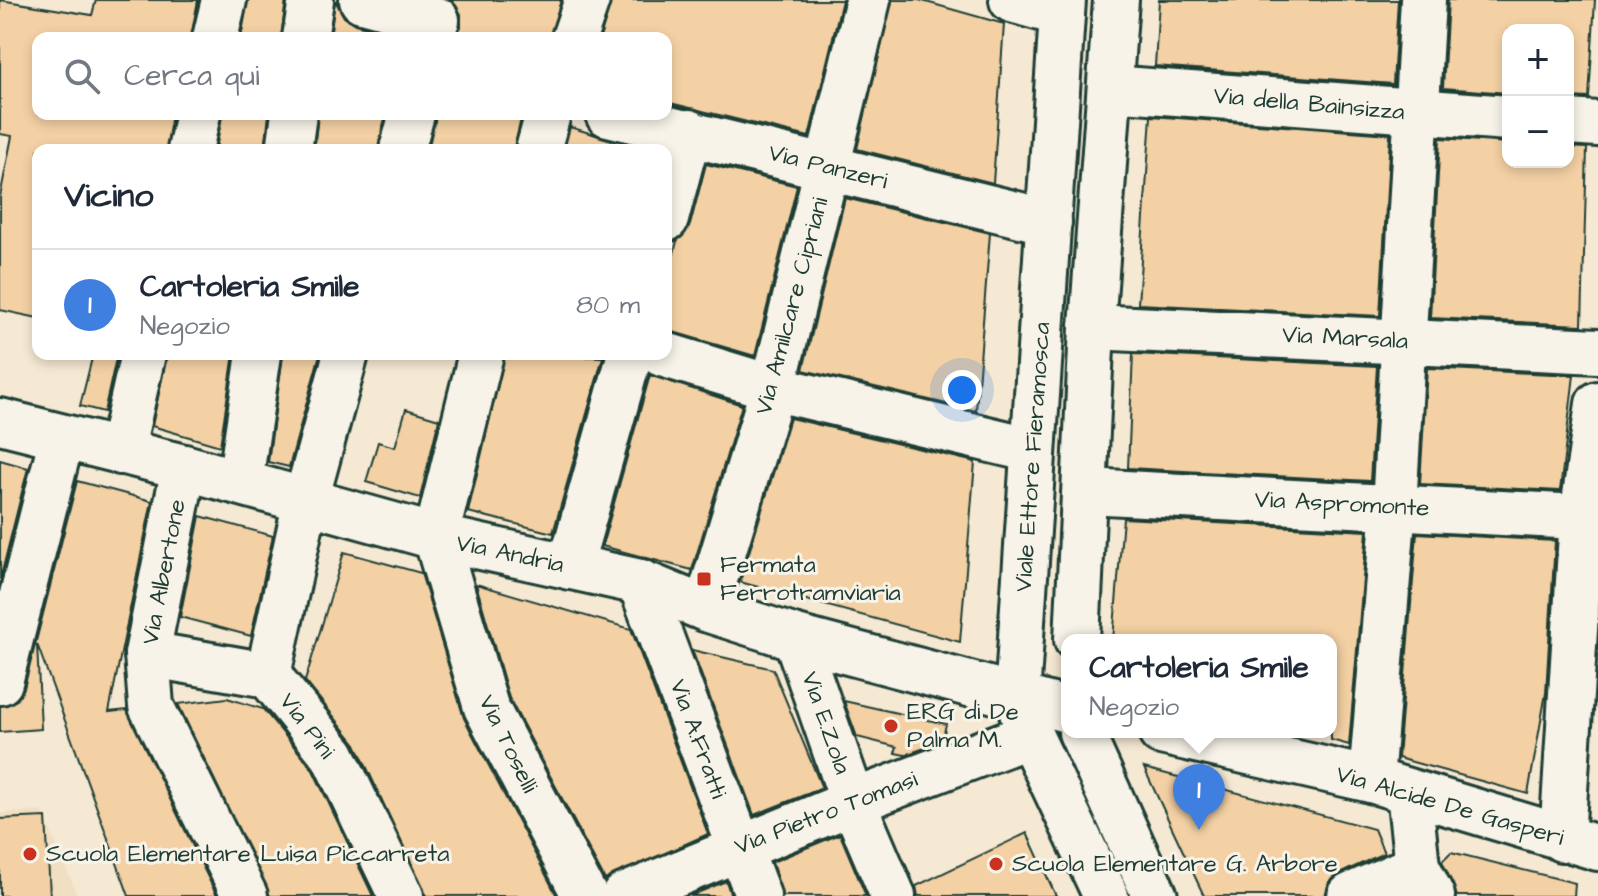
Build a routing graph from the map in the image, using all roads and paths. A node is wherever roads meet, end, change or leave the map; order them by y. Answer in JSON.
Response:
{"nodes":[{"id":1,"x":224,"y":0,"type":"edge"},
{"id":2,"x":311,"y":0,"type":"edge"},
{"id":3,"x":362,"y":0,"type":"edge"},
{"id":4,"x":587,"y":0,"type":"edge"},
{"id":5,"x":868,"y":0,"type":"edge"},
{"id":6,"x":1012,"y":0,"type":"edge"},
{"id":7,"x":1116,"y":0,"type":"edge"},
{"id":8,"x":1423,"y":0,"type":"edge"},
{"id":9,"x":1062,"y":7,"type":"edge"},
{"id":10,"x":437,"y":19,"type":"edge"},
{"id":11,"x":216,"y":32,"type":"edge"},
{"id":12,"x":306,"y":32,"type":"edge"},
{"id":13,"x":576,"y":32,"type":"edge"},
{"id":14,"x":1110,"y":88,"type":"junction"},
{"id":15,"x":1416,"y":113,"type":"junction"},
{"id":16,"x":1502,"y":118,"type":"edge"},
{"id":17,"x":197,"y":120,"type":"edge"},
{"id":18,"x":293,"y":120,"type":"edge"},
{"id":19,"x":410,"y":120,"type":"edge"},
{"id":20,"x":546,"y":120,"type":"edge"},
{"id":21,"x":635,"y":120,"type":"edge"},
{"id":22,"x":1574,"y":122,"type":"edge"},
{"id":23,"x":1598,"y":124,"type":"edge"},
{"id":24,"x":689,"y":132,"type":"junction"},
{"id":25,"x":191,"y":144,"type":"edge"},
{"id":26,"x":290,"y":144,"type":"edge"},
{"id":27,"x":404,"y":144,"type":"edge"},
{"id":28,"x":540,"y":144,"type":"edge"},
{"id":29,"x":828,"y":167,"type":"junction"},
{"id":30,"x":672,"y":196,"type":"edge"},
{"id":31,"x":1049,"y":222,"type":"junction"},
{"id":32,"x":1092,"y":327,"type":"junction"},
{"id":33,"x":1402,"y":340,"type":"junction"},
{"id":34,"x":1598,"y":351,"type":"edge"},
{"id":35,"x":672,"y":357,"type":"edge"},
{"id":36,"x":142,"y":360,"type":"edge"},
{"id":37,"x":258,"y":360,"type":"edge"},
{"id":38,"x":344,"y":360,"type":"edge"},
{"id":39,"x":480,"y":360,"type":"edge"},
{"id":40,"x":628,"y":360,"type":"edge"},
{"id":41,"x":773,"y":388,"type":"junction"},
{"id":42,"x":1597,"y":418,"type":"edge"},
{"id":43,"x":0,"y":421,"type":"edge"},
{"id":44,"x":62,"y":437,"type":"junction"},
{"id":45,"x":1033,"y":450,"type":"junction"},
{"id":46,"x":121,"y":452,"type":"junction"},
{"id":47,"x":184,"y":467,"type":"junction"},
{"id":48,"x":240,"y":482,"type":"junction"},
{"id":49,"x":1087,"y":491,"type":"junction"},
{"id":50,"x":306,"y":500,"type":"junction"},
{"id":51,"x":1394,"y":507,"type":"junction"},
{"id":52,"x":1590,"y":518,"type":"edge"},
{"id":53,"x":436,"y":537,"type":"junction"},
{"id":54,"x":570,"y":567,"type":"junction"},
{"id":55,"x":640,"y":582,"type":"junction"},
{"id":56,"x":706,"y":609,"type":"junction"},
{"id":57,"x":1077,"y":634,"type":"edge"},
{"id":58,"x":796,"y":638,"type":"junction"},
{"id":59,"x":147,"y":654,"type":"junction"},
{"id":60,"x":268,"y":675,"type":"junction"},
{"id":61,"x":0,"y":682,"type":"edge"},
{"id":62,"x":1061,"y":711,"type":"edge"},
{"id":63,"x":1024,"y":717,"type":"junction"},
{"id":64,"x":1084,"y":738,"type":"edge"},
{"id":65,"x":1186,"y":738,"type":"edge"},
{"id":66,"x":1390,"y":786,"type":"junction"},
{"id":67,"x":853,"y":802,"type":"junction"},
{"id":68,"x":1580,"y":844,"type":"edge"},
{"id":69,"x":738,"y":847,"type":"junction"},
{"id":70,"x":1424,"y":881,"type":"edge"},
{"id":71,"x":245,"y":896,"type":"edge"},
{"id":72,"x":401,"y":896,"type":"edge"},
{"id":73,"x":585,"y":896,"type":"edge"},
{"id":74,"x":624,"y":896,"type":"edge"},
{"id":75,"x":758,"y":896,"type":"edge"},
{"id":76,"x":893,"y":896,"type":"edge"},
{"id":77,"x":1106,"y":896,"type":"edge"},
{"id":78,"x":1155,"y":896,"type":"edge"},
{"id":79,"x":1350,"y":896,"type":"edge"}],
"edges":[{"from":1,"to":11,"type":"street"},
{"from":2,"to":12,"type":"street"},
{"from":3,"to":10,"type":"street"},
{"from":4,"to":13,"type":"street"},
{"from":5,"to":29,"type":"street","name":"Via Amilcare Cipriani"},
{"from":6,"to":9,"type":"street"},
{"from":7,"to":14,"type":"street","name":"Viale Ettore Fieramosca"},
{"from":8,"to":15,"type":"street"},
{"from":9,"to":31,"type":"street","name":"Viale Ettore Fieramosca"},
{"from":14,"to":15,"type":"street","name":"Via della Bainsizza"},
{"from":14,"to":32,"type":"street","name":"Viale Ettore Fieramosca"},
{"from":15,"to":16,"type":"street","name":"Via della Bainsizza"},
{"from":15,"to":33,"type":"street"},
{"from":17,"to":25,"type":"street"},
{"from":18,"to":26,"type":"street"},
{"from":19,"to":27,"type":"street"},
{"from":20,"to":28,"type":"street"},
{"from":21,"to":24,"type":"street","name":"Via Panzeri"},
{"from":22,"to":23,"type":"street"},
{"from":24,"to":29,"type":"street","name":"Via Panzeri"},
{"from":24,"to":30,"type":"street"},
{"from":29,"to":31,"type":"street","name":"Via Panzeri"},
{"from":29,"to":41,"type":"street","name":"Via Amilcare Cipriani"},
{"from":31,"to":45,"type":"street","name":"Viale Ettore Fieramosca"},
{"from":32,"to":33,"type":"street","name":"Via Marsala"},
{"from":32,"to":49,"type":"street","name":"Viale Ettore Fieramosca"},
{"from":33,"to":34,"type":"street","name":"Via Marsala"},
{"from":33,"to":51,"type":"street"},
{"from":35,"to":41,"type":"street"},
{"from":36,"to":46,"type":"street"},
{"from":37,"to":48,"type":"street"},
{"from":38,"to":50,"type":"street","name":"Via Pini"},
{"from":39,"to":53,"type":"street"},
{"from":40,"to":54,"type":"street"},
{"from":41,"to":45,"type":"street"},
{"from":41,"to":56,"type":"street","name":"Via Amilcare Cipriani"},
{"from":42,"to":52,"type":"street"},
{"from":43,"to":44,"type":"street","name":"Via Andria"},
{"from":44,"to":46,"type":"street","name":"Via Andria"},
{"from":44,"to":61,"type":"street"},
{"from":45,"to":63,"type":"street","name":"Viale Ettore Fieramosca"},
{"from":46,"to":47,"type":"street","name":"Via Andria"},
{"from":47,"to":48,"type":"street","name":"Via Andria"},
{"from":47,"to":59,"type":"street","name":"Via Albertone"},
{"from":48,"to":50,"type":"street","name":"Via Andria"},
{"from":49,"to":51,"type":"street","name":"Via Aspromonte"},
{"from":49,"to":57,"type":"street","name":"Viale Ettore Fieramosca"},
{"from":50,"to":53,"type":"street","name":"Via Andria"},
{"from":50,"to":60,"type":"street","name":"Via Pini"},
{"from":51,"to":52,"type":"street","name":"Via Aspromonte"},
{"from":51,"to":66,"type":"street"},
{"from":52,"to":68,"type":"street"},
{"from":53,"to":54,"type":"street","name":"Via Andria"},
{"from":53,"to":73,"type":"street","name":"Via Toselli"},
{"from":54,"to":55,"type":"street","name":"Via Andria"},
{"from":55,"to":56,"type":"street","name":"Via Andria"},
{"from":55,"to":69,"type":"street","name":"Via A.Fratti"},
{"from":56,"to":58,"type":"street","name":"Via Andria"},
{"from":58,"to":63,"type":"street","name":"Via Andria"},
{"from":58,"to":67,"type":"street","name":"Via E.Zola"},
{"from":59,"to":60,"type":"street"},
{"from":59,"to":71,"type":"street","name":"Via Albertone"},
{"from":60,"to":72,"type":"street","name":"Via Pini"},
{"from":62,"to":63,"type":"street"},
{"from":63,"to":67,"type":"street","name":"Via Pietro Tomasi"},
{"from":63,"to":77,"type":"street","name":"Viale Ettore Fieramosca"},
{"from":64,"to":78,"type":"street"},
{"from":65,"to":66,"type":"street","name":"Via Alcide De Gasperi"},
{"from":66,"to":68,"type":"street","name":"Via Alcide De Gasperi"},
{"from":66,"to":70,"type":"street"},
{"from":67,"to":69,"type":"street","name":"Via Pietro Tomasi"},
{"from":67,"to":76,"type":"street","name":"Via E.Zola"},
{"from":69,"to":74,"type":"street","name":"Via Pietro Tomasi"},
{"from":69,"to":75,"type":"street","name":"Via A.Fratti"},
{"from":70,"to":79,"type":"street"}]}
